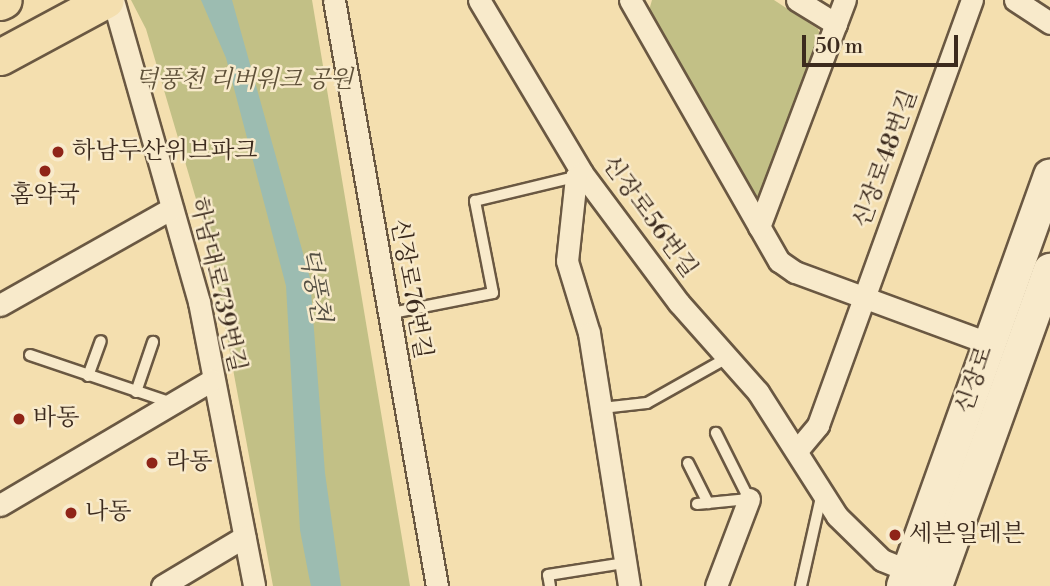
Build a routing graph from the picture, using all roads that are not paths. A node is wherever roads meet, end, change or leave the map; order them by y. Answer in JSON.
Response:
{"nodes":[{"id":1,"x":106,"y":0,"type":"edge"},
{"id":2,"x":113,"y":0,"type":"edge"},
{"id":3,"x":334,"y":0,"type":"edge"},
{"id":4,"x":479,"y":0,"type":"edge"},
{"id":5,"x":630,"y":0,"type":"edge"},
{"id":6,"x":797,"y":0,"type":"edge"},
{"id":7,"x":845,"y":0,"type":"edge"},
{"id":8,"x":972,"y":0,"type":"edge"},
{"id":9,"x":1015,"y":0,"type":"edge"},
{"id":10,"x":1050,"y":23,"type":"edge"},
{"id":11,"x":836,"y":24,"type":"junction"},
{"id":12,"x":0,"y":57,"type":"edge"},
{"id":13,"x":579,"y":175,"type":"junction"},
{"id":14,"x":1050,"y":175,"type":"edge"},
{"id":15,"x":172,"y":208,"type":"junction"},
{"id":16,"x":759,"y":227,"type":"junction"},
{"id":17,"x":1050,"y":270,"type":"edge"},
{"id":18,"x":864,"y":297,"type":"junction"},
{"id":19,"x":0,"y":305,"type":"edge"},
{"id":20,"x":387,"y":314,"type":"junction"},
{"id":21,"x":101,"y":341,"type":"dead end"},
{"id":22,"x":153,"y":342,"type":"dead end"},
{"id":23,"x":988,"y":342,"type":"junction"},
{"id":24,"x":30,"y":355,"type":"dead end"},
{"id":25,"x":727,"y":358,"type":"junction"},
{"id":26,"x":88,"y":376,"type":"junction"},
{"id":27,"x":212,"y":380,"type":"junction"},
{"id":28,"x":136,"y":391,"type":"junction"},
{"id":29,"x":172,"y":404,"type":"junction"},
{"id":30,"x":602,"y":408,"type":"junction"},
{"id":31,"x":716,"y":433,"type":"dead end"},
{"id":32,"x":799,"y":448,"type":"junction"},
{"id":33,"x":688,"y":463,"type":"dead end"},
{"id":34,"x":822,"y":490,"type":"junction"},
{"id":35,"x":749,"y":499,"type":"junction"},
{"id":36,"x":0,"y":505,"type":"edge"},
{"id":37,"x":244,"y":537,"type":"junction"},
{"id":38,"x":625,"y":564,"type":"junction"},
{"id":39,"x":905,"y":579,"type":"edge"},
{"id":40,"x":940,"y":585,"type":"edge"},
{"id":41,"x":162,"y":586,"type":"edge"},
{"id":42,"x":254,"y":586,"type":"edge"},
{"id":43,"x":437,"y":586,"type":"edge"},
{"id":44,"x":550,"y":586,"type":"edge"},
{"id":45,"x":629,"y":586,"type":"edge"},
{"id":46,"x":716,"y":586,"type":"edge"},
{"id":47,"x":801,"y":586,"type":"edge"}],
"edges":[{"from":1,"to":12,"type":"main road"},
{"from":2,"to":15,"type":"street","name":"하남대로739번길"},
{"from":3,"to":20,"type":"street","name":"신장로76번길"},
{"from":4,"to":13,"type":"street","name":"신장로56번길"},
{"from":5,"to":16,"type":"street"},
{"from":6,"to":11,"type":"street"},
{"from":7,"to":11,"type":"street"},
{"from":8,"to":18,"type":"street","name":"신장로48번길"},
{"from":9,"to":10,"type":"street"},
{"from":11,"to":16,"type":"street"},
{"from":13,"to":20,"type":"lane"},
{"from":13,"to":25,"type":"street","name":"신장로56번길"},
{"from":13,"to":30,"type":"street"},
{"from":14,"to":23,"type":"street","name":"신장로"},
{"from":15,"to":19,"type":"street"},
{"from":15,"to":27,"type":"street","name":"하남대로739번길"},
{"from":16,"to":18,"type":"street"},
{"from":17,"to":40,"type":"street","name":"신장로"},
{"from":18,"to":23,"type":"street"},
{"from":18,"to":32,"type":"street"},
{"from":20,"to":43,"type":"street","name":"신장로76번길"},
{"from":21,"to":26,"type":"lane"},
{"from":22,"to":28,"type":"lane"},
{"from":23,"to":39,"type":"street","name":"신장로"},
{"from":24,"to":26,"type":"lane"},
{"from":25,"to":30,"type":"lane"},
{"from":25,"to":32,"type":"street","name":"신장로56번길"},
{"from":26,"to":28,"type":"lane"},
{"from":27,"to":29,"type":"street"},
{"from":27,"to":37,"type":"street","name":"하남대로739번길"},
{"from":28,"to":29,"type":"lane"},
{"from":29,"to":36,"type":"street"},
{"from":30,"to":38,"type":"street"},
{"from":31,"to":35,"type":"lane"},
{"from":32,"to":34,"type":"street","name":"신장로56번길"},
{"from":33,"to":35,"type":"lane"},
{"from":34,"to":39,"type":"street","name":"신장로56번길"},
{"from":34,"to":47,"type":"lane"},
{"from":35,"to":46,"type":"street"},
{"from":37,"to":41,"type":"street"},
{"from":37,"to":42,"type":"street","name":"하남대로739번길"},
{"from":38,"to":44,"type":"lane"},
{"from":38,"to":45,"type":"street"},
{"from":39,"to":40,"type":"street","name":"신장로56번길"}]}
